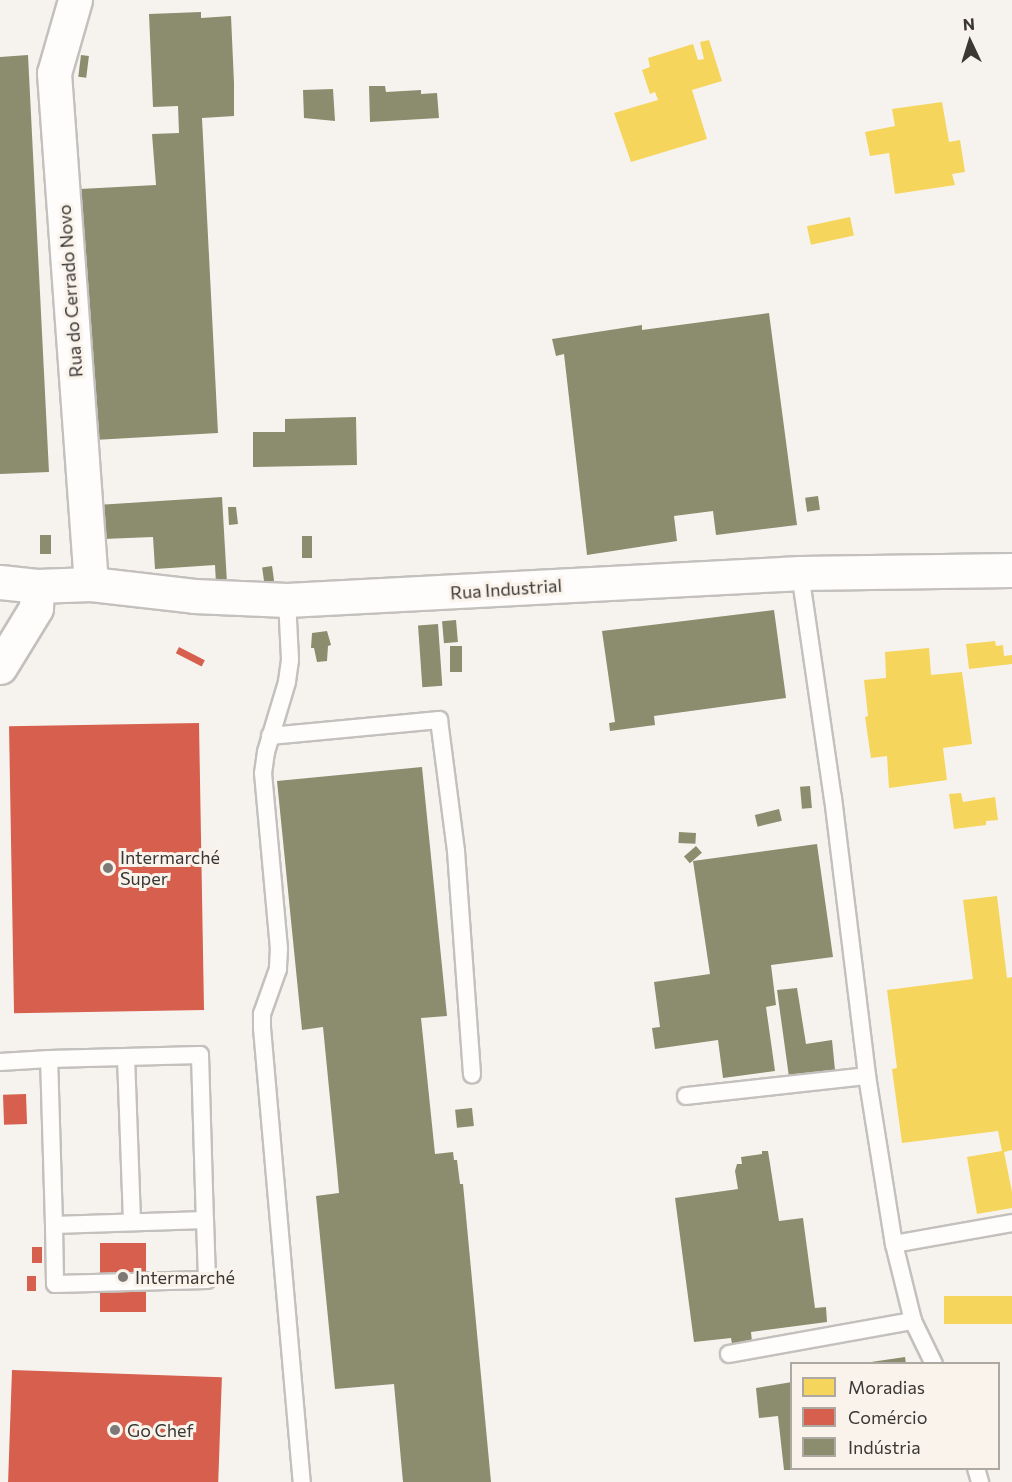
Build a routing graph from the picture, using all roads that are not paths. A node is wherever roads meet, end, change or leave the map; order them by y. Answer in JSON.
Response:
{"nodes":[{"id":1,"x":75,"y":0,"type":"edge"},
{"id":2,"x":1012,"y":570,"type":"edge"},
{"id":3,"x":800,"y":573,"type":"junction"},
{"id":4,"x":0,"y":582,"type":"edge"},
{"id":5,"x":91,"y":584,"type":"junction"},
{"id":6,"x":37,"y":586,"type":"junction"},
{"id":7,"x":287,"y":600,"type":"junction"},
{"id":8,"x":0,"y":667,"type":"edge"},
{"id":9,"x":270,"y":736,"type":"junction"},
{"id":10,"x":126,"y":1057,"type":"junction"},
{"id":11,"x":49,"y":1059,"type":"junction"},
{"id":12,"x":0,"y":1062,"type":"edge"},
{"id":13,"x":472,"y":1074,"type":"dead end"},
{"id":14,"x":867,"y":1076,"type":"junction"},
{"id":15,"x":686,"y":1096,"type":"dead end"},
{"id":16,"x":205,"y":1220,"type":"junction"},
{"id":17,"x":132,"y":1222,"type":"junction"},
{"id":18,"x":1012,"y":1222,"type":"edge"},
{"id":19,"x":54,"y":1225,"type":"junction"},
{"id":20,"x":894,"y":1244,"type":"junction"},
{"id":21,"x":913,"y":1321,"type":"junction"},
{"id":22,"x":729,"y":1354,"type":"dead end"},
{"id":23,"x":933,"y":1362,"type":"edge"},
{"id":24,"x":302,"y":1482,"type":"edge"}],
"edges":[{"from":1,"to":5,"type":"street","name":"Rua do Cerrado Novo"},
{"from":2,"to":3,"type":"street","name":"Rua Industrial"},
{"from":3,"to":7,"type":"street","name":"Rua Industrial"},
{"from":3,"to":14,"type":"lane"},
{"from":4,"to":6,"type":"street","name":"Rua Industrial"},
{"from":5,"to":6,"type":"street","name":"Rua Industrial"},
{"from":5,"to":7,"type":"street","name":"Rua Industrial"},
{"from":6,"to":8,"type":"street"},
{"from":7,"to":9,"type":"lane"},
{"from":9,"to":13,"type":"lane"},
{"from":9,"to":24,"type":"lane"},
{"from":10,"to":11,"type":"lane"},
{"from":10,"to":16,"type":"lane"},
{"from":10,"to":17,"type":"lane"},
{"from":11,"to":12,"type":"lane"},
{"from":11,"to":19,"type":"lane"},
{"from":14,"to":15,"type":"lane"},
{"from":14,"to":20,"type":"lane"},
{"from":16,"to":17,"type":"lane"},
{"from":16,"to":19,"type":"lane"},
{"from":17,"to":19,"type":"lane"},
{"from":18,"to":20,"type":"lane"},
{"from":20,"to":21,"type":"lane"},
{"from":21,"to":22,"type":"lane"},
{"from":21,"to":23,"type":"lane"}]}
